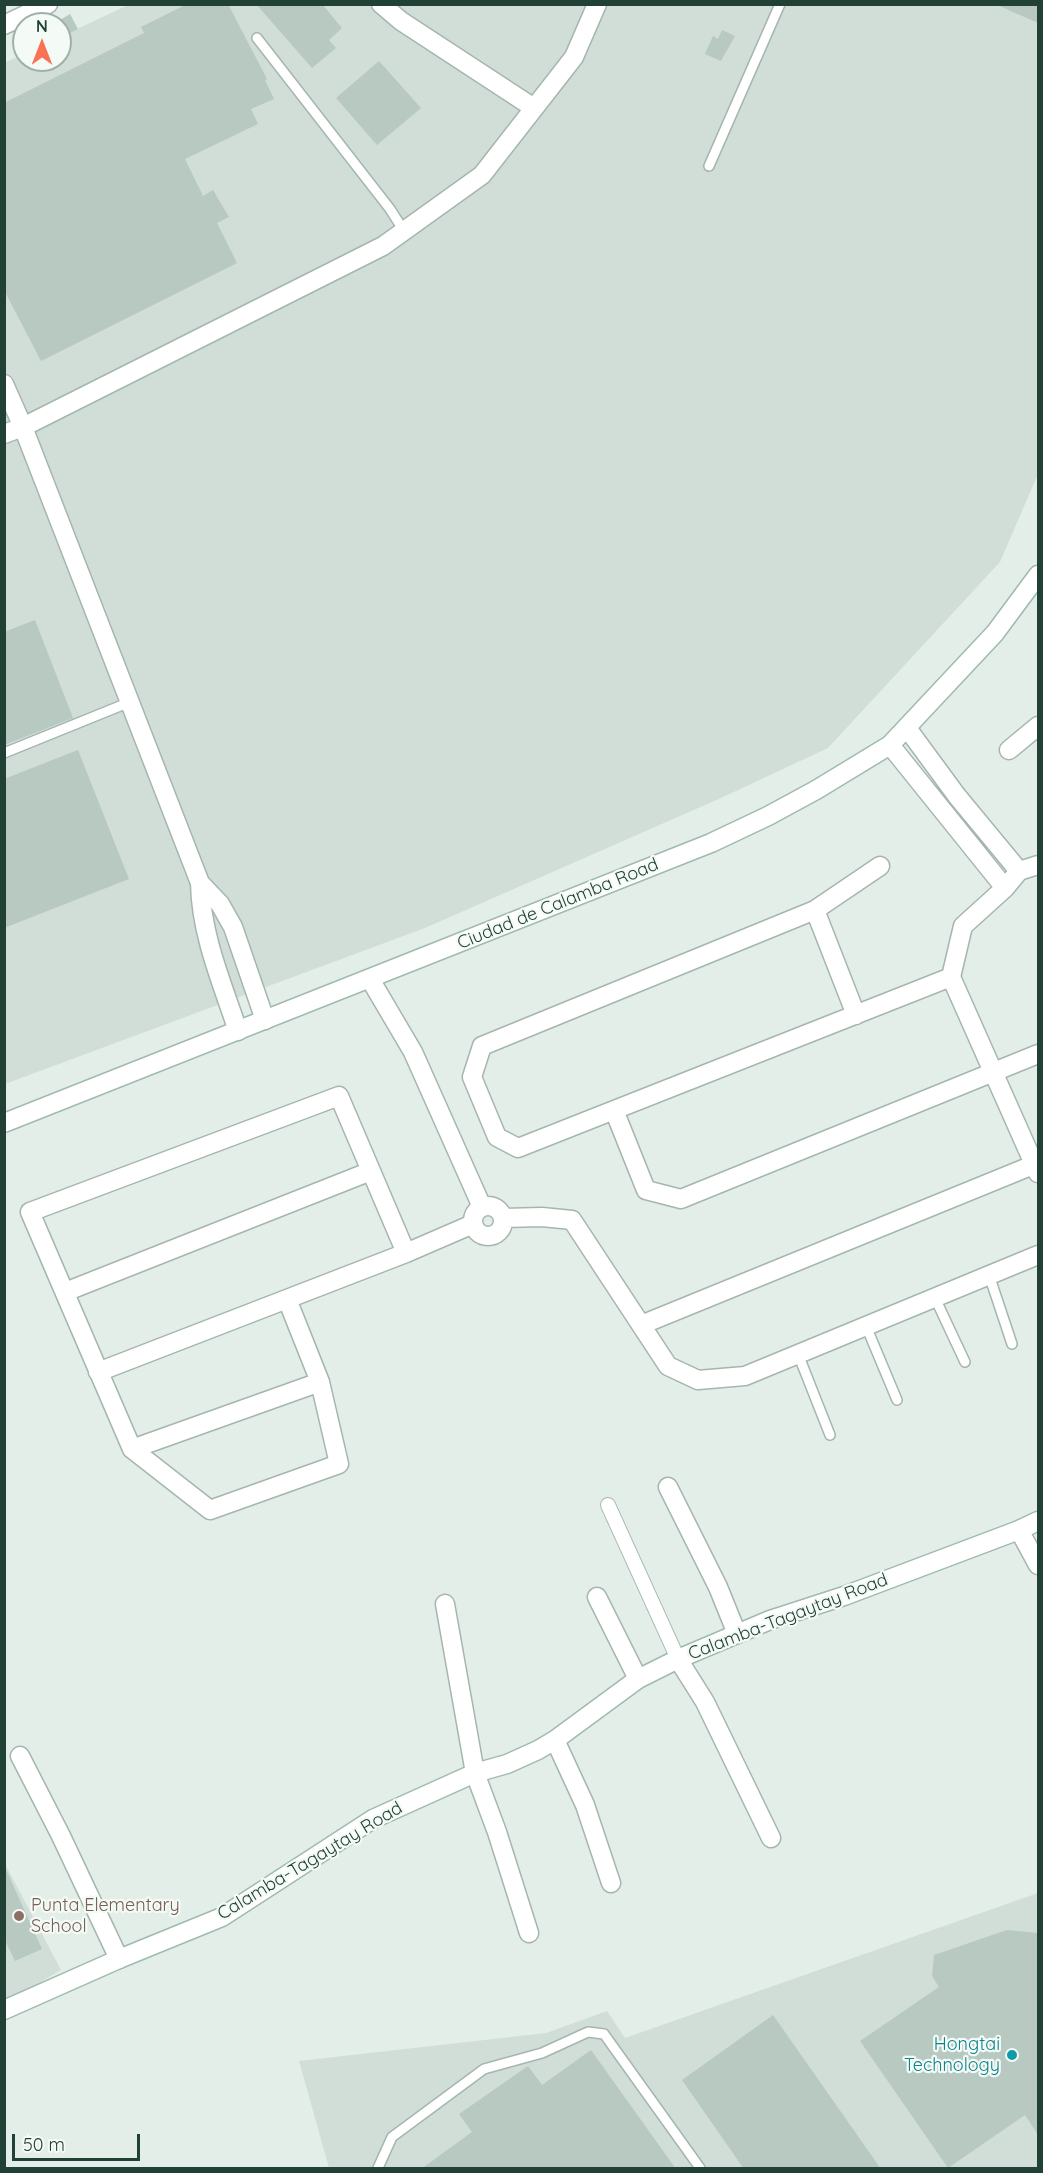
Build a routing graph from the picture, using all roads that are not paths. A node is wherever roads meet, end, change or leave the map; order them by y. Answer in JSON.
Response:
{"nodes":[{"id":1,"x":48,"y":4,"type":"edge"},
{"id":2,"x":381,"y":4,"type":"edge"},
{"id":3,"x":597,"y":4,"type":"edge"},
{"id":4,"x":780,"y":4,"type":"edge"},
{"id":5,"x":4,"y":25,"type":"edge"},
{"id":6,"x":257,"y":38,"type":"dead end"},
{"id":7,"x":534,"y":108,"type":"junction"},
{"id":8,"x":709,"y":166,"type":"dead end"},
{"id":9,"x":404,"y":231,"type":"junction"},
{"id":10,"x":4,"y":384,"type":"edge"},
{"id":11,"x":23,"y":426,"type":"junction"},
{"id":12,"x":4,"y":434,"type":"edge"},
{"id":13,"x":1038,"y":575,"type":"edge"},
{"id":14,"x":130,"y":702,"type":"junction"},
{"id":15,"x":1038,"y":726,"type":"edge"},
{"id":16,"x":907,"y":728,"type":"junction"},
{"id":17,"x":890,"y":745,"type":"junction"},
{"id":18,"x":1009,"y":750,"type":"dead end"},
{"id":19,"x":4,"y":753,"type":"edge"},
{"id":20,"x":1038,"y":864,"type":"edge"},
{"id":21,"x":880,"y":866,"type":"dead end"},
{"id":22,"x":1019,"y":871,"type":"junction"},
{"id":23,"x":200,"y":883,"type":"junction"},
{"id":24,"x":1005,"y":888,"type":"junction"},
{"id":25,"x":815,"y":910,"type":"junction"},
{"id":26,"x":951,"y":977,"type":"junction"},
{"id":27,"x":370,"y":979,"type":"junction"},
{"id":28,"x":856,"y":1015,"type":"junction"},
{"id":29,"x":265,"y":1020,"type":"junction"},
{"id":30,"x":238,"y":1031,"type":"junction"},
{"id":31,"x":1038,"y":1054,"type":"edge"},
{"id":32,"x":994,"y":1073,"type":"junction"},
{"id":33,"x":614,"y":1110,"type":"junction"},
{"id":34,"x":4,"y":1124,"type":"edge"},
{"id":35,"x":1037,"y":1167,"type":"edge"},
{"id":36,"x":371,"y":1171,"type":"junction"},
{"id":37,"x":482,"y":1207,"type":"junction"},
{"id":38,"x":504,"y":1218,"type":"junction"},
{"id":39,"x":473,"y":1224,"type":"junction"},
{"id":40,"x":406,"y":1253,"type":"junction"},
{"id":41,"x":1038,"y":1255,"type":"edge"},
{"id":42,"x":988,"y":1275,"type":"junction"},
{"id":43,"x":64,"y":1293,"type":"junction"},
{"id":44,"x":935,"y":1298,"type":"junction"},
{"id":45,"x":287,"y":1299,"type":"junction"},
{"id":46,"x":641,"y":1325,"type":"junction"},
{"id":47,"x":866,"y":1326,"type":"junction"},
{"id":48,"x":1012,"y":1344,"type":"dead end"},
{"id":49,"x":798,"y":1354,"type":"junction"},
{"id":50,"x":965,"y":1362,"type":"dead end"},
{"id":51,"x":98,"y":1372,"type":"junction"},
{"id":52,"x":320,"y":1382,"type":"junction"},
{"id":53,"x":897,"y":1400,"type":"dead end"},
{"id":54,"x":830,"y":1435,"type":"dead end"},
{"id":55,"x":132,"y":1449,"type":"junction"},
{"id":56,"x":668,"y":1487,"type":"dead end"},
{"id":57,"x":608,"y":1505,"type":"dead end"},
{"id":58,"x":1038,"y":1521,"type":"edge"},
{"id":59,"x":1019,"y":1530,"type":"junction"},
{"id":60,"x":1038,"y":1565,"type":"edge"},
{"id":61,"x":597,"y":1597,"type":"dead end"},
{"id":62,"x":445,"y":1604,"type":"dead end"},
{"id":63,"x":737,"y":1634,"type":"junction"},
{"id":64,"x":678,"y":1659,"type":"junction"},
{"id":65,"x":638,"y":1679,"type":"junction"},
{"id":66,"x":555,"y":1740,"type":"junction"},
{"id":67,"x":20,"y":1756,"type":"dead end"},
{"id":68,"x":475,"y":1773,"type":"junction"},
{"id":69,"x":771,"y":1838,"type":"dead end"},
{"id":70,"x":611,"y":1883,"type":"dead end"},
{"id":71,"x":529,"y":1933,"type":"dead end"},
{"id":72,"x":118,"y":1959,"type":"junction"},
{"id":73,"x":4,"y":2010,"type":"edge"},
{"id":74,"x":378,"y":2169,"type":"edge"},
{"id":75,"x":700,"y":2169,"type":"edge"}],
"edges":[{"from":1,"to":5,"type":"street"},
{"from":2,"to":7,"type":"street"},
{"from":3,"to":7,"type":"street"},
{"from":4,"to":8,"type":"lane"},
{"from":6,"to":9,"type":"lane"},
{"from":7,"to":9,"type":"street"},
{"from":9,"to":11,"type":"street"},
{"from":10,"to":11,"type":"street"},
{"from":11,"to":12,"type":"street"},
{"from":11,"to":14,"type":"street"},
{"from":13,"to":16,"type":"street","name":"Ciudad de Calamba Road"},
{"from":14,"to":19,"type":"lane"},
{"from":14,"to":23,"type":"street"},
{"from":15,"to":18,"type":"street"},
{"from":16,"to":17,"type":"street","name":"Ciudad de Calamba Road"},
{"from":16,"to":22,"type":"street"},
{"from":17,"to":24,"type":"street"},
{"from":17,"to":27,"type":"street","name":"Ciudad de Calamba Road"},
{"from":20,"to":22,"type":"street"},
{"from":21,"to":25,"type":"street"},
{"from":22,"to":24,"type":"street"},
{"from":23,"to":29,"type":"street"},
{"from":23,"to":30,"type":"street"},
{"from":24,"to":26,"type":"street"},
{"from":25,"to":28,"type":"street"},
{"from":25,"to":33,"type":"street"},
{"from":26,"to":28,"type":"street"},
{"from":26,"to":32,"type":"street"},
{"from":27,"to":29,"type":"street","name":"Ciudad de Calamba Road"},
{"from":27,"to":37,"type":"street"},
{"from":28,"to":33,"type":"street"},
{"from":29,"to":30,"type":"street","name":"Ciudad de Calamba Road"},
{"from":30,"to":34,"type":"street","name":"Ciudad de Calamba Road"},
{"from":31,"to":32,"type":"street"},
{"from":32,"to":33,"type":"street"},
{"from":32,"to":35,"type":"street"},
{"from":35,"to":46,"type":"street"},
{"from":36,"to":40,"type":"street"},
{"from":36,"to":43,"type":"street"},
{"from":36,"to":43,"type":"street"},
{"from":37,"to":38,"type":"street"},
{"from":37,"to":39,"type":"street"},
{"from":38,"to":39,"type":"street"},
{"from":38,"to":46,"type":"street"},
{"from":39,"to":40,"type":"street"},
{"from":40,"to":45,"type":"street"},
{"from":41,"to":42,"type":"street"},
{"from":42,"to":44,"type":"street"},
{"from":42,"to":48,"type":"lane"},
{"from":43,"to":51,"type":"street"},
{"from":44,"to":47,"type":"street"},
{"from":44,"to":50,"type":"lane"},
{"from":45,"to":51,"type":"street"},
{"from":45,"to":52,"type":"street"},
{"from":46,"to":49,"type":"street"},
{"from":47,"to":49,"type":"street"},
{"from":47,"to":53,"type":"lane"},
{"from":49,"to":54,"type":"lane"},
{"from":51,"to":55,"type":"street"},
{"from":52,"to":55,"type":"street"},
{"from":52,"to":55,"type":"street"},
{"from":56,"to":63,"type":"street"},
{"from":57,"to":64,"type":"street"},
{"from":58,"to":59,"type":"street","name":"Calamba-Tagaytay Road"},
{"from":59,"to":60,"type":"street"},
{"from":59,"to":63,"type":"street","name":"Calamba-Tagaytay Road"},
{"from":61,"to":65,"type":"street"},
{"from":62,"to":68,"type":"street"},
{"from":63,"to":64,"type":"street","name":"Calamba-Tagaytay Road"},
{"from":64,"to":65,"type":"street","name":"Calamba-Tagaytay Road"},
{"from":64,"to":69,"type":"street"},
{"from":65,"to":66,"type":"street","name":"Calamba-Tagaytay Road"},
{"from":66,"to":68,"type":"street","name":"Calamba-Tagaytay Road"},
{"from":66,"to":70,"type":"street"},
{"from":67,"to":72,"type":"street"},
{"from":68,"to":71,"type":"street"},
{"from":68,"to":72,"type":"street","name":"Calamba-Tagaytay Road"},
{"from":72,"to":73,"type":"street","name":"Calamba-Tagaytay Road"},
{"from":74,"to":75,"type":"lane"}]}
